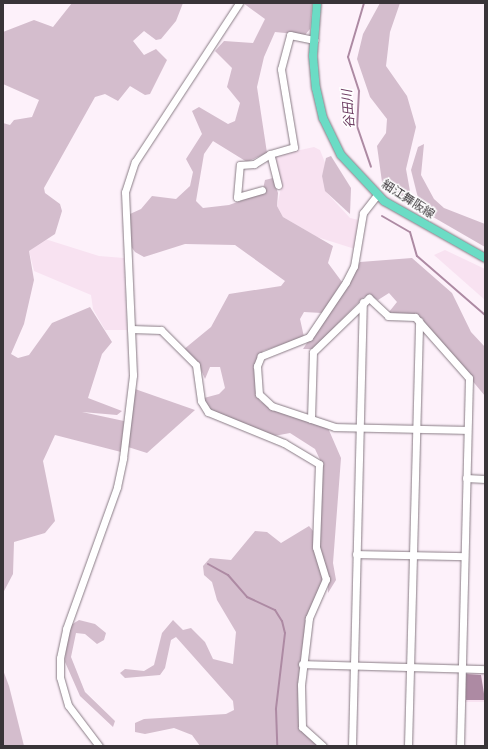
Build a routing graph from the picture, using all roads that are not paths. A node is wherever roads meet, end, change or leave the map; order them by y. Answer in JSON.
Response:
{"nodes":[{"id":1,"x":239,"y":3,"type":"edge"},
{"id":2,"x":317,"y":3,"type":"edge"},
{"id":3,"x":314,"y":40,"type":"junction"},
{"id":4,"x":270,"y":154,"type":"junction"},
{"id":5,"x":278,"y":185,"type":"dead end"},
{"id":6,"x":262,"y":190,"type":"dead end"},
{"id":7,"x":376,"y":195,"type":"junction"},
{"id":8,"x":485,"y":258,"type":"edge"},
{"id":9,"x":363,"y":302,"type":"junction"},
{"id":10,"x":419,"y":321,"type":"junction"},
{"id":11,"x":131,"y":329,"type":"junction"},
{"id":12,"x":311,"y":419,"type":"junction"},
{"id":13,"x":360,"y":427,"type":"junction"},
{"id":14,"x":416,"y":429,"type":"junction"},
{"id":15,"x":467,"y":430,"type":"junction"},
{"id":16,"x":466,"y":478,"type":"junction"},
{"id":17,"x":485,"y":479,"type":"edge"},
{"id":18,"x":356,"y":554,"type":"junction"},
{"id":19,"x":413,"y":555,"type":"junction"},
{"id":20,"x":464,"y":556,"type":"junction"},
{"id":21,"x":302,"y":664,"type":"junction"},
{"id":22,"x":354,"y":666,"type":"junction"},
{"id":23,"x":410,"y":667,"type":"junction"},
{"id":24,"x":462,"y":668,"type":"junction"},
{"id":25,"x":485,"y":669,"type":"edge"},
{"id":26,"x":99,"y":746,"type":"edge"},
{"id":27,"x":323,"y":746,"type":"edge"},
{"id":28,"x":352,"y":746,"type":"edge"},
{"id":29,"x":408,"y":746,"type":"edge"},
{"id":30,"x":460,"y":746,"type":"edge"}],
"edges":[{"from":1,"to":11,"type":"street"},
{"from":2,"to":3,"type":"main road","name":"細江舞阪線"},
{"from":3,"to":4,"type":"street"},
{"from":3,"to":7,"type":"main road","name":"細江舞阪線"},
{"from":4,"to":5,"type":"street"},
{"from":4,"to":6,"type":"street"},
{"from":7,"to":8,"type":"main road","name":"細江舞阪線"},
{"from":7,"to":12,"type":"street"},
{"from":9,"to":10,"type":"street"},
{"from":9,"to":12,"type":"street"},
{"from":9,"to":13,"type":"street"},
{"from":10,"to":14,"type":"street"},
{"from":10,"to":15,"type":"street"},
{"from":11,"to":21,"type":"street"},
{"from":11,"to":26,"type":"street"},
{"from":12,"to":13,"type":"street"},
{"from":13,"to":14,"type":"street"},
{"from":13,"to":18,"type":"street"},
{"from":14,"to":15,"type":"street"},
{"from":14,"to":19,"type":"street"},
{"from":15,"to":16,"type":"street"},
{"from":16,"to":17,"type":"street"},
{"from":16,"to":20,"type":"street"},
{"from":18,"to":19,"type":"street"},
{"from":18,"to":22,"type":"street"},
{"from":19,"to":20,"type":"street"},
{"from":19,"to":23,"type":"street"},
{"from":20,"to":24,"type":"street"},
{"from":21,"to":22,"type":"street"},
{"from":21,"to":27,"type":"street"},
{"from":22,"to":23,"type":"street"},
{"from":22,"to":28,"type":"street"},
{"from":23,"to":24,"type":"street"},
{"from":23,"to":29,"type":"street"},
{"from":24,"to":25,"type":"street"},
{"from":24,"to":30,"type":"street"}]}
